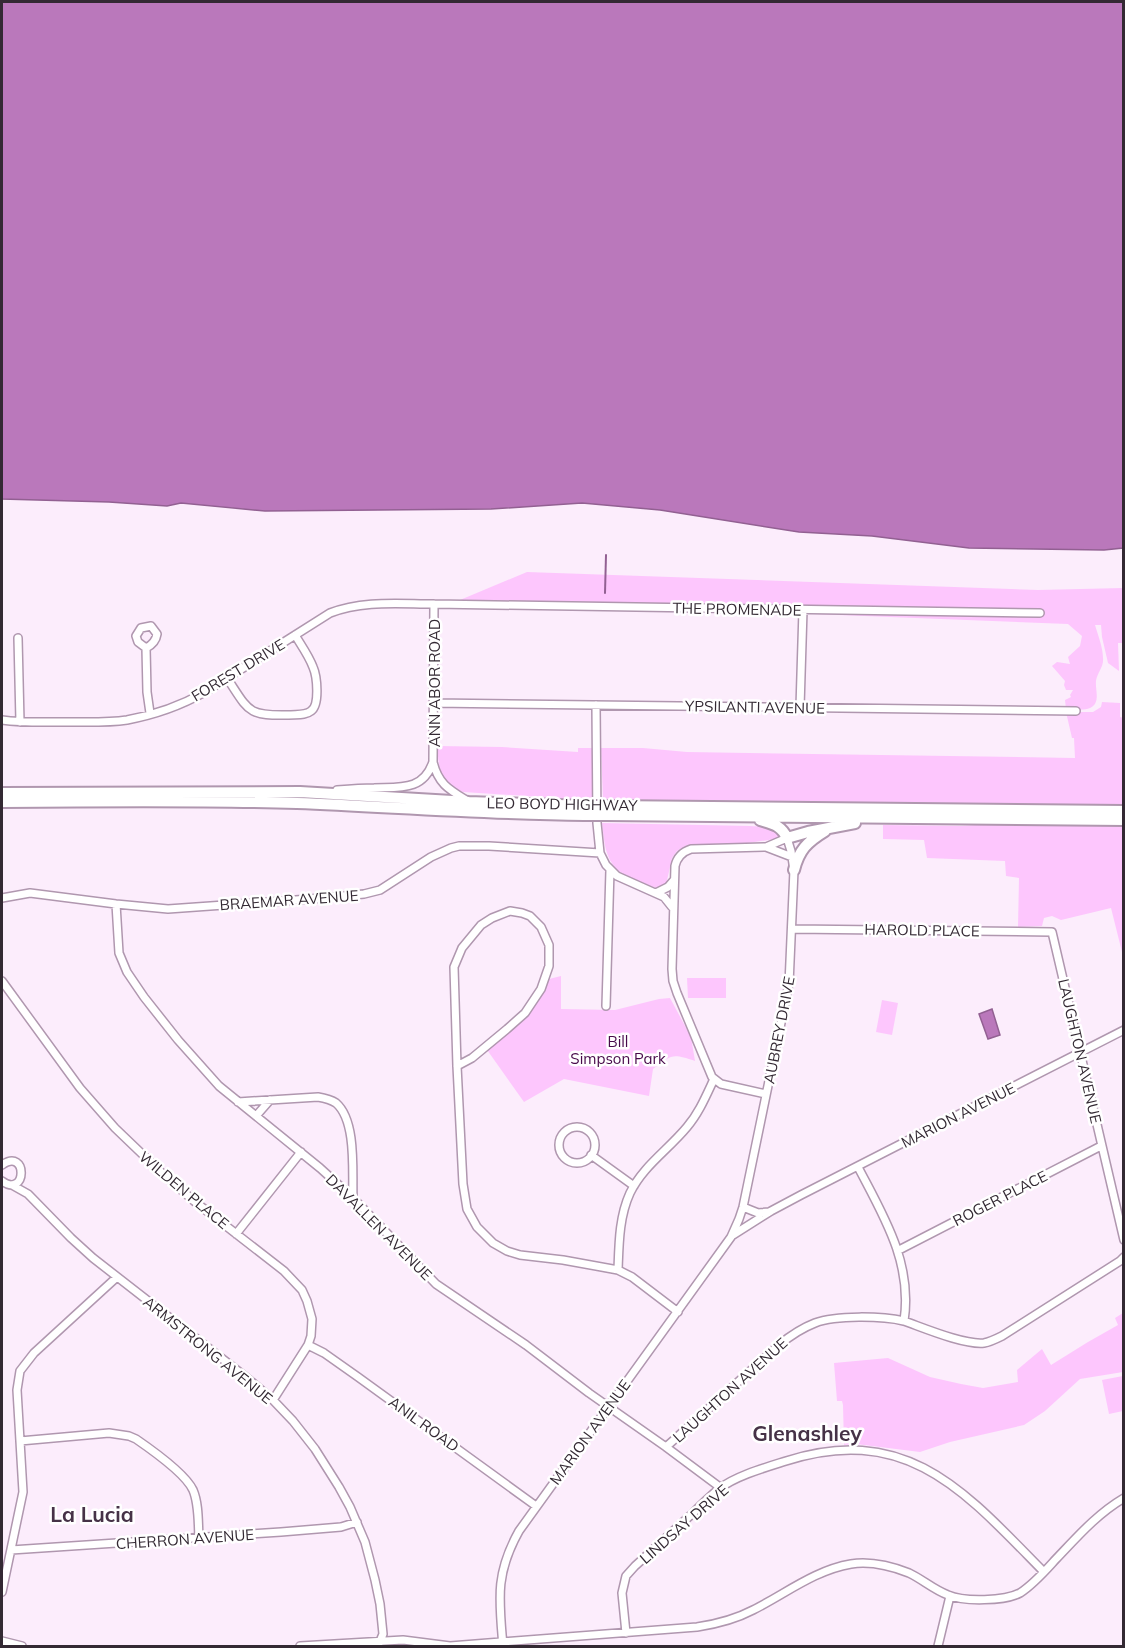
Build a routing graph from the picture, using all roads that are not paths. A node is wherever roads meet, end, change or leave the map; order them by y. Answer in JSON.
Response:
{"nodes":[{"id":1,"x":434,"y":604,"type":"junction"},
{"id":2,"x":802,"y":610,"type":"junction"},
{"id":3,"x":1040,"y":614,"type":"dead end"},
{"id":4,"x":295,"y":634,"type":"junction"},
{"id":5,"x":18,"y":638,"type":"dead end"},
{"id":6,"x":146,"y":648,"type":"dead end"},
{"id":7,"x":227,"y":678,"type":"junction"},
{"id":8,"x":434,"y":703,"type":"junction"},
{"id":9,"x":596,"y":705,"type":"junction"},
{"id":10,"x":800,"y":707,"type":"junction"},
{"id":11,"x":1076,"y":711,"type":"dead end"},
{"id":12,"x":150,"y":713,"type":"junction"},
{"id":13,"x":2,"y":720,"type":"edge"},
{"id":14,"x":20,"y":722,"type":"junction"},
{"id":15,"x":433,"y":762,"type":"junction"},
{"id":16,"x":300,"y":792,"type":"junction"},
{"id":17,"x":2,"y":793,"type":"edge"},
{"id":18,"x":2,"y":802,"type":"edge"},
{"id":19,"x":469,"y":802,"type":"junction"},
{"id":20,"x":585,"y":810,"type":"junction"},
{"id":21,"x":607,"y":811,"type":"junction"},
{"id":22,"x":1124,"y":811,"type":"edge"},
{"id":23,"x":747,"y":817,"type":"junction"},
{"id":24,"x":900,"y":818,"type":"junction"},
{"id":25,"x":1124,"y":820,"type":"edge"},
{"id":26,"x":845,"y":824,"type":"junction"},
{"id":27,"x":787,"y":838,"type":"junction"},
{"id":28,"x":765,"y":847,"type":"junction"},
{"id":29,"x":600,"y":853,"type":"junction"},
{"id":30,"x":792,"y":857,"type":"junction"},
{"id":31,"x":610,"y":870,"type":"junction"},
{"id":32,"x":794,"y":870,"type":"junction"},
{"id":33,"x":674,"y":880,"type":"junction"},
{"id":34,"x":656,"y":893,"type":"junction"},
{"id":35,"x":2,"y":898,"type":"edge"},
{"id":36,"x":116,"y":904,"type":"junction"},
{"id":37,"x":673,"y":910,"type":"junction"},
{"id":38,"x":792,"y":928,"type":"junction"},
{"id":39,"x":1053,"y":932,"type":"joint"},
{"id":40,"x":2,"y":981,"type":"edge"},
{"id":41,"x":606,"y":1006,"type":"dead end"},
{"id":42,"x":1124,"y":1030,"type":"edge"},
{"id":43,"x":1080,"y":1051,"type":"junction"},
{"id":44,"x":457,"y":1066,"type":"junction"},
{"id":45,"x":714,"y":1079,"type":"junction"},
{"id":46,"x":766,"y":1094,"type":"junction"},
{"id":47,"x":270,"y":1100,"type":"junction"},
{"id":48,"x":238,"y":1102,"type":"junction"},
{"id":49,"x":256,"y":1116,"type":"junction"},
{"id":50,"x":1101,"y":1146,"type":"junction"},
{"id":51,"x":301,"y":1152,"type":"junction"},
{"id":52,"x":591,"y":1155,"type":"junction"},
{"id":53,"x":4,"y":1161,"type":"edge"},
{"id":54,"x":858,"y":1167,"type":"junction"},
{"id":55,"x":22,"y":1176,"type":"junction"},
{"id":56,"x":5,"y":1183,"type":"edge"},
{"id":57,"x":634,"y":1186,"type":"junction"},
{"id":58,"x":28,"y":1194,"type":"junction"},
{"id":59,"x":353,"y":1198,"type":"junction"},
{"id":60,"x":743,"y":1207,"type":"junction"},
{"id":61,"x":771,"y":1211,"type":"junction"},
{"id":62,"x":740,"y":1219,"type":"joint"},
{"id":63,"x":236,"y":1234,"type":"junction"},
{"id":64,"x":731,"y":1237,"type":"junction"},
{"id":65,"x":1124,"y":1240,"type":"edge"},
{"id":66,"x":899,"y":1250,"type":"junction"},
{"id":67,"x":1124,"y":1257,"type":"edge"},
{"id":68,"x":618,"y":1270,"type":"junction"},
{"id":69,"x":117,"y":1276,"type":"junction"},
{"id":70,"x":678,"y":1312,"type":"junction"},
{"id":71,"x":904,"y":1321,"type":"junction"},
{"id":72,"x":308,"y":1345,"type":"junction"},
{"id":73,"x":273,"y":1400,"type":"junction"},
{"id":74,"x":609,"y":1406,"type":"junction"},
{"id":75,"x":20,"y":1441,"type":"junction"},
{"id":76,"x":666,"y":1447,"type":"junction"},
{"id":77,"x":721,"y":1488,"type":"junction"},
{"id":78,"x":1124,"y":1498,"type":"edge"},
{"id":79,"x":536,"y":1506,"type":"junction"},
{"id":80,"x":357,"y":1522,"type":"junction"},
{"id":81,"x":199,"y":1537,"type":"junction"},
{"id":82,"x":11,"y":1550,"type":"junction"},
{"id":83,"x":1044,"y":1572,"type":"junction"},
{"id":84,"x":2,"y":1592,"type":"edge"},
{"id":85,"x":950,"y":1596,"type":"junction"},
{"id":86,"x":627,"y":1633,"type":"junction"},
{"id":87,"x":2,"y":1641,"type":"edge"},
{"id":88,"x":380,"y":1641,"type":"edge"},
{"id":89,"x":391,"y":1643,"type":"edge"},
{"id":90,"x":503,"y":1644,"type":"edge"},
{"id":91,"x":310,"y":1646,"type":"edge"},
{"id":92,"x":449,"y":1646,"type":"edge"},
{"id":93,"x":22,"y":1647,"type":"edge"},
{"id":94,"x":300,"y":1647,"type":"edge"},
{"id":95,"x":938,"y":1647,"type":"edge"}],
"edges":[{"from":1,"to":2,"type":"street","name":"THE PROMENADE"},
{"from":1,"to":4,"type":"street","name":"FOREST DRIVE"},
{"from":1,"to":8,"type":"street","name":"ANN ABOR ROAD"},
{"from":2,"to":3,"type":"street","name":"THE PROMENADE"},
{"from":2,"to":10,"type":"street"},
{"from":4,"to":7,"type":"street","name":"FOREST DRIVE"},
{"from":4,"to":7,"type":"street"},
{"from":5,"to":14,"type":"street"},
{"from":6,"to":12,"type":"street"},
{"from":7,"to":12,"type":"street","name":"FOREST DRIVE"},
{"from":8,"to":9,"type":"street","name":"YPSILANTI AVENUE"},
{"from":8,"to":15,"type":"street","name":"ANN ABOR ROAD"},
{"from":9,"to":10,"type":"street","name":"YPSILANTI AVENUE"},
{"from":9,"to":29,"type":"street"},
{"from":10,"to":11,"type":"street","name":"YPSILANTI AVENUE"},
{"from":12,"to":14,"type":"street","name":"FOREST DRIVE"},
{"from":13,"to":14,"type":"street","name":"FOREST DRIVE"},
{"from":15,"to":16,"type":"street","name":"ANN ABOR ROAD"},
{"from":15,"to":19,"type":"street","name":"ANN ABOR ROAD"},
{"from":16,"to":17,"type":"highway","name":"LEO BOYD HIGHWAY"},
{"from":16,"to":19,"type":"highway","name":"LEO BOYD HIGHWAY"},
{"from":18,"to":20,"type":"highway","name":"LEO BOYD HIGHWAY"},
{"from":19,"to":20,"type":"highway","name":"LEO BOYD HIGHWAY"},
{"from":20,"to":21,"type":"highway","name":"LEO BOYD HIGHWAY","bridge":true},
{"from":21,"to":22,"type":"highway","name":"LEO BOYD HIGHWAY"},
{"from":21,"to":23,"type":"highway","name":"LEO BOYD HIGHWAY"},
{"from":23,"to":24,"type":"highway","name":"LEO BOYD HIGHWAY"},
{"from":23,"to":27,"type":"highway"},
{"from":24,"to":25,"type":"highway","name":"LEO BOYD HIGHWAY"},
{"from":24,"to":26,"type":"highway"},
{"from":26,"to":27,"type":"highway"},
{"from":26,"to":32,"type":"highway"},
{"from":27,"to":28,"type":"street"},
{"from":27,"to":30,"type":"street","name":"AUBREY DRIVE"},
{"from":28,"to":30,"type":"street"},
{"from":28,"to":33,"type":"street"},
{"from":29,"to":31,"type":"street"},
{"from":29,"to":36,"type":"street","name":"BRAEMAR AVENUE"},
{"from":30,"to":32,"type":"street","name":"AUBREY DRIVE"},
{"from":31,"to":34,"type":"street"},
{"from":31,"to":41,"type":"street"},
{"from":32,"to":38,"type":"street","name":"AUBREY DRIVE"},
{"from":33,"to":34,"type":"street"},
{"from":33,"to":37,"type":"street"},
{"from":34,"to":37,"type":"street"},
{"from":35,"to":36,"type":"street","name":"BRAEMAR AVENUE"},
{"from":36,"to":48,"type":"street","name":"DAVALLEN AVENUE"},
{"from":37,"to":45,"type":"street"},
{"from":38,"to":39,"type":"street","name":"HAROLD PLACE"},
{"from":38,"to":46,"type":"street","name":"AUBREY DRIVE"},
{"from":39,"to":43,"type":"street","name":"LAUGHTON AVENUE"},
{"from":40,"to":63,"type":"street","name":"WILDEN PLACE"},
{"from":42,"to":43,"type":"street","name":"MARION AVENUE"},
{"from":43,"to":50,"type":"street","name":"LAUGHTON AVENUE"},
{"from":43,"to":54,"type":"street","name":"MARION AVENUE"},
{"from":44,"to":44,"type":"street"},
{"from":44,"to":68,"type":"street"},
{"from":45,"to":46,"type":"street"},
{"from":45,"to":57,"type":"street"},
{"from":46,"to":60,"type":"street","name":"AUBREY DRIVE"},
{"from":47,"to":48,"type":"street"},
{"from":47,"to":49,"type":"street"},
{"from":47,"to":59,"type":"street"},
{"from":48,"to":49,"type":"street","name":"DAVALLEN AVENUE"},
{"from":49,"to":51,"type":"street","name":"DAVALLEN AVENUE"},
{"from":50,"to":65,"type":"street","name":"LAUGHTON AVENUE"},
{"from":50,"to":66,"type":"street","name":"ROGER PLACE"},
{"from":51,"to":59,"type":"street","name":"DAVALLEN AVENUE"},
{"from":51,"to":63,"type":"street"},
{"from":52,"to":52,"type":"street"},
{"from":52,"to":57,"type":"street"},
{"from":53,"to":55,"type":"street"},
{"from":54,"to":61,"type":"street","name":"MARION AVENUE"},
{"from":54,"to":66,"type":"street"},
{"from":55,"to":56,"type":"street"},
{"from":55,"to":58,"type":"street","name":"ARMSTRONG AVENUE"},
{"from":56,"to":58,"type":"street","name":"ARMSTRONG AVENUE"},
{"from":57,"to":68,"type":"street"},
{"from":58,"to":69,"type":"street","name":"ARMSTRONG AVENUE"},
{"from":59,"to":74,"type":"street","name":"DAVALLEN AVENUE"},
{"from":60,"to":61,"type":"street"},
{"from":60,"to":62,"type":"street","name":"AUBREY DRIVE"},
{"from":61,"to":64,"type":"street","name":"MARION AVENUE"},
{"from":62,"to":64,"type":"street","name":"MARION AVENUE"},
{"from":63,"to":72,"type":"street","name":"WILDEN PLACE"},
{"from":64,"to":70,"type":"street","name":"MARION AVENUE"},
{"from":66,"to":71,"type":"street"},
{"from":67,"to":71,"type":"street","name":"LAUGHTON AVENUE"},
{"from":68,"to":70,"type":"street"},
{"from":69,"to":73,"type":"street","name":"ARMSTRONG AVENUE"},
{"from":69,"to":75,"type":"street"},
{"from":70,"to":74,"type":"street","name":"MARION AVENUE"},
{"from":71,"to":76,"type":"street","name":"LAUGHTON AVENUE"},
{"from":72,"to":73,"type":"street","name":"WILDEN PLACE"},
{"from":72,"to":79,"type":"street","name":"ANIL ROAD"},
{"from":73,"to":80,"type":"street","name":"ARMSTRONG AVENUE"},
{"from":74,"to":76,"type":"street","name":"DAVALLEN AVENUE"},
{"from":74,"to":79,"type":"street","name":"MARION AVENUE"},
{"from":75,"to":81,"type":"street"},
{"from":75,"to":82,"type":"street"},
{"from":76,"to":77,"type":"street","name":"DAVALLEN AVENUE"},
{"from":77,"to":83,"type":"street","name":"LINDSAY DRIVE"},
{"from":77,"to":86,"type":"street","name":"LINDSAY DRIVE"},
{"from":78,"to":83,"type":"street"},
{"from":79,"to":90,"type":"street","name":"MARION AVENUE"},
{"from":80,"to":81,"type":"street","name":"CHERRON AVENUE"},
{"from":80,"to":88,"type":"street","name":"ARMSTRONG AVENUE"},
{"from":81,"to":82,"type":"street","name":"CHERRON AVENUE"},
{"from":82,"to":84,"type":"street"},
{"from":83,"to":85,"type":"street"},
{"from":85,"to":86,"type":"street"},
{"from":85,"to":95,"type":"street"},
{"from":86,"to":90,"type":"street"},
{"from":87,"to":93,"type":"street"},
{"from":88,"to":89,"type":"street"},
{"from":88,"to":91,"type":"street"},
{"from":89,"to":92,"type":"street"},
{"from":90,"to":92,"type":"street"},
{"from":91,"to":94,"type":"street"}]}
